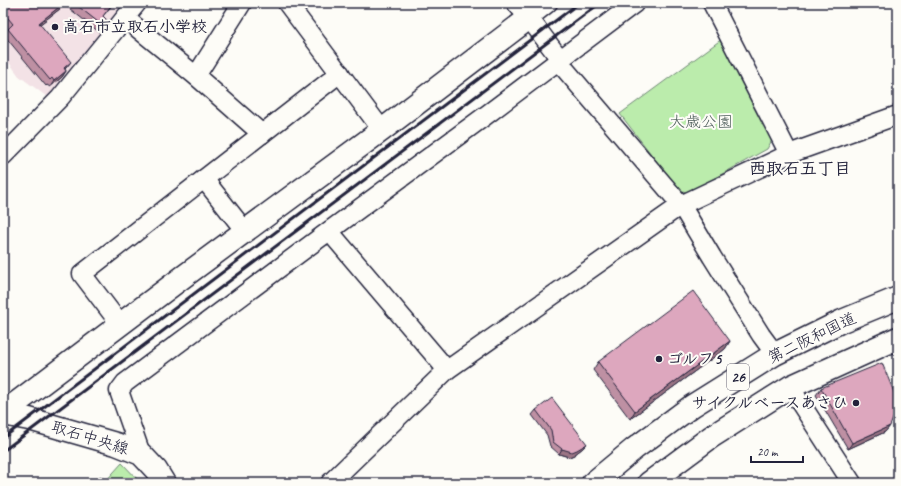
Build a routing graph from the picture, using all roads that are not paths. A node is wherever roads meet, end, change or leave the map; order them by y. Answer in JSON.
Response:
{"nodes":[{"id":1,"x":137,"y":3,"type":"edge"},
{"id":2,"x":242,"y":3,"type":"edge"},
{"id":3,"x":287,"y":3,"type":"edge"},
{"id":4,"x":548,"y":3,"type":"edge"},
{"id":5,"x":635,"y":3,"type":"edge"},
{"id":6,"x":712,"y":3,"type":"edge"},
{"id":7,"x":522,"y":10,"type":"edge"},
{"id":8,"x":125,"y":18,"type":"junction"},
{"id":9,"x":560,"y":59,"type":"junction"},
{"id":10,"x":340,"y":73,"type":"junction"},
{"id":11,"x":196,"y":76,"type":"junction"},
{"id":12,"x":898,"y":115,"type":"edge"},
{"id":13,"x":382,"y":130,"type":"junction"},
{"id":14,"x":262,"y":134,"type":"junction"},
{"id":15,"x":789,"y":154,"type":"junction"},
{"id":16,"x":3,"y":156,"type":"edge"},
{"id":17,"x":204,"y":179,"type":"junction"},
{"id":18,"x":681,"y":205,"type":"junction"},
{"id":19,"x":329,"y":230,"type":"junction"},
{"id":20,"x":245,"y":231,"type":"junction"},
{"id":21,"x":898,"y":298,"type":"edge"},
{"id":22,"x":120,"y":324,"type":"junction"},
{"id":23,"x":898,"y":338,"type":"edge"},
{"id":24,"x":775,"y":354,"type":"junction"},
{"id":25,"x":447,"y":370,"type":"junction"},
{"id":26,"x":790,"y":387,"type":"junction"},
{"id":27,"x":3,"y":414,"type":"edge"},
{"id":28,"x":141,"y":454,"type":"junction"},
{"id":29,"x":164,"y":483,"type":"edge"},
{"id":30,"x":330,"y":483,"type":"edge"},
{"id":31,"x":594,"y":483,"type":"edge"},
{"id":32,"x":649,"y":483,"type":"edge"},
{"id":33,"x":852,"y":483,"type":"edge"}],
"edges":[{"from":1,"to":8,"type":"street"},
{"from":2,"to":11,"type":"street"},
{"from":3,"to":10,"type":"street"},
{"from":4,"to":7,"type":"street"},
{"from":5,"to":9,"type":"street"},
{"from":6,"to":15,"type":"street"},
{"from":7,"to":9,"type":"street"},
{"from":7,"to":13,"type":"main road"},
{"from":8,"to":11,"type":"street"},
{"from":8,"to":16,"type":"street"},
{"from":9,"to":18,"type":"street"},
{"from":9,"to":19,"type":"street"},
{"from":10,"to":13,"type":"street"},
{"from":10,"to":14,"type":"street"},
{"from":11,"to":14,"type":"street"},
{"from":12,"to":15,"type":"street"},
{"from":13,"to":20,"type":"main road"},
{"from":14,"to":17,"type":"street"},
{"from":15,"to":18,"type":"street"},
{"from":17,"to":20,"type":"street"},
{"from":17,"to":22,"type":"street"},
{"from":18,"to":24,"type":"street"},
{"from":18,"to":25,"type":"street"},
{"from":19,"to":25,"type":"street"},
{"from":19,"to":28,"type":"street"},
{"from":20,"to":22,"type":"main road"},
{"from":21,"to":24,"type":"main road","name":"第二阪和国道","number":"26"},
{"from":22,"to":27,"type":"main road"},
{"from":23,"to":26,"type":"main road","number":"26"},
{"from":24,"to":31,"type":"main road","name":"第二阪和国道","number":"26"},
{"from":25,"to":30,"type":"street"},
{"from":26,"to":32,"type":"main road","number":"26"},
{"from":26,"to":33,"type":"street"},
{"from":27,"to":28,"type":"main road","name":"取石中央線"},
{"from":28,"to":29,"type":"main road","name":"取石中央線"}]}
